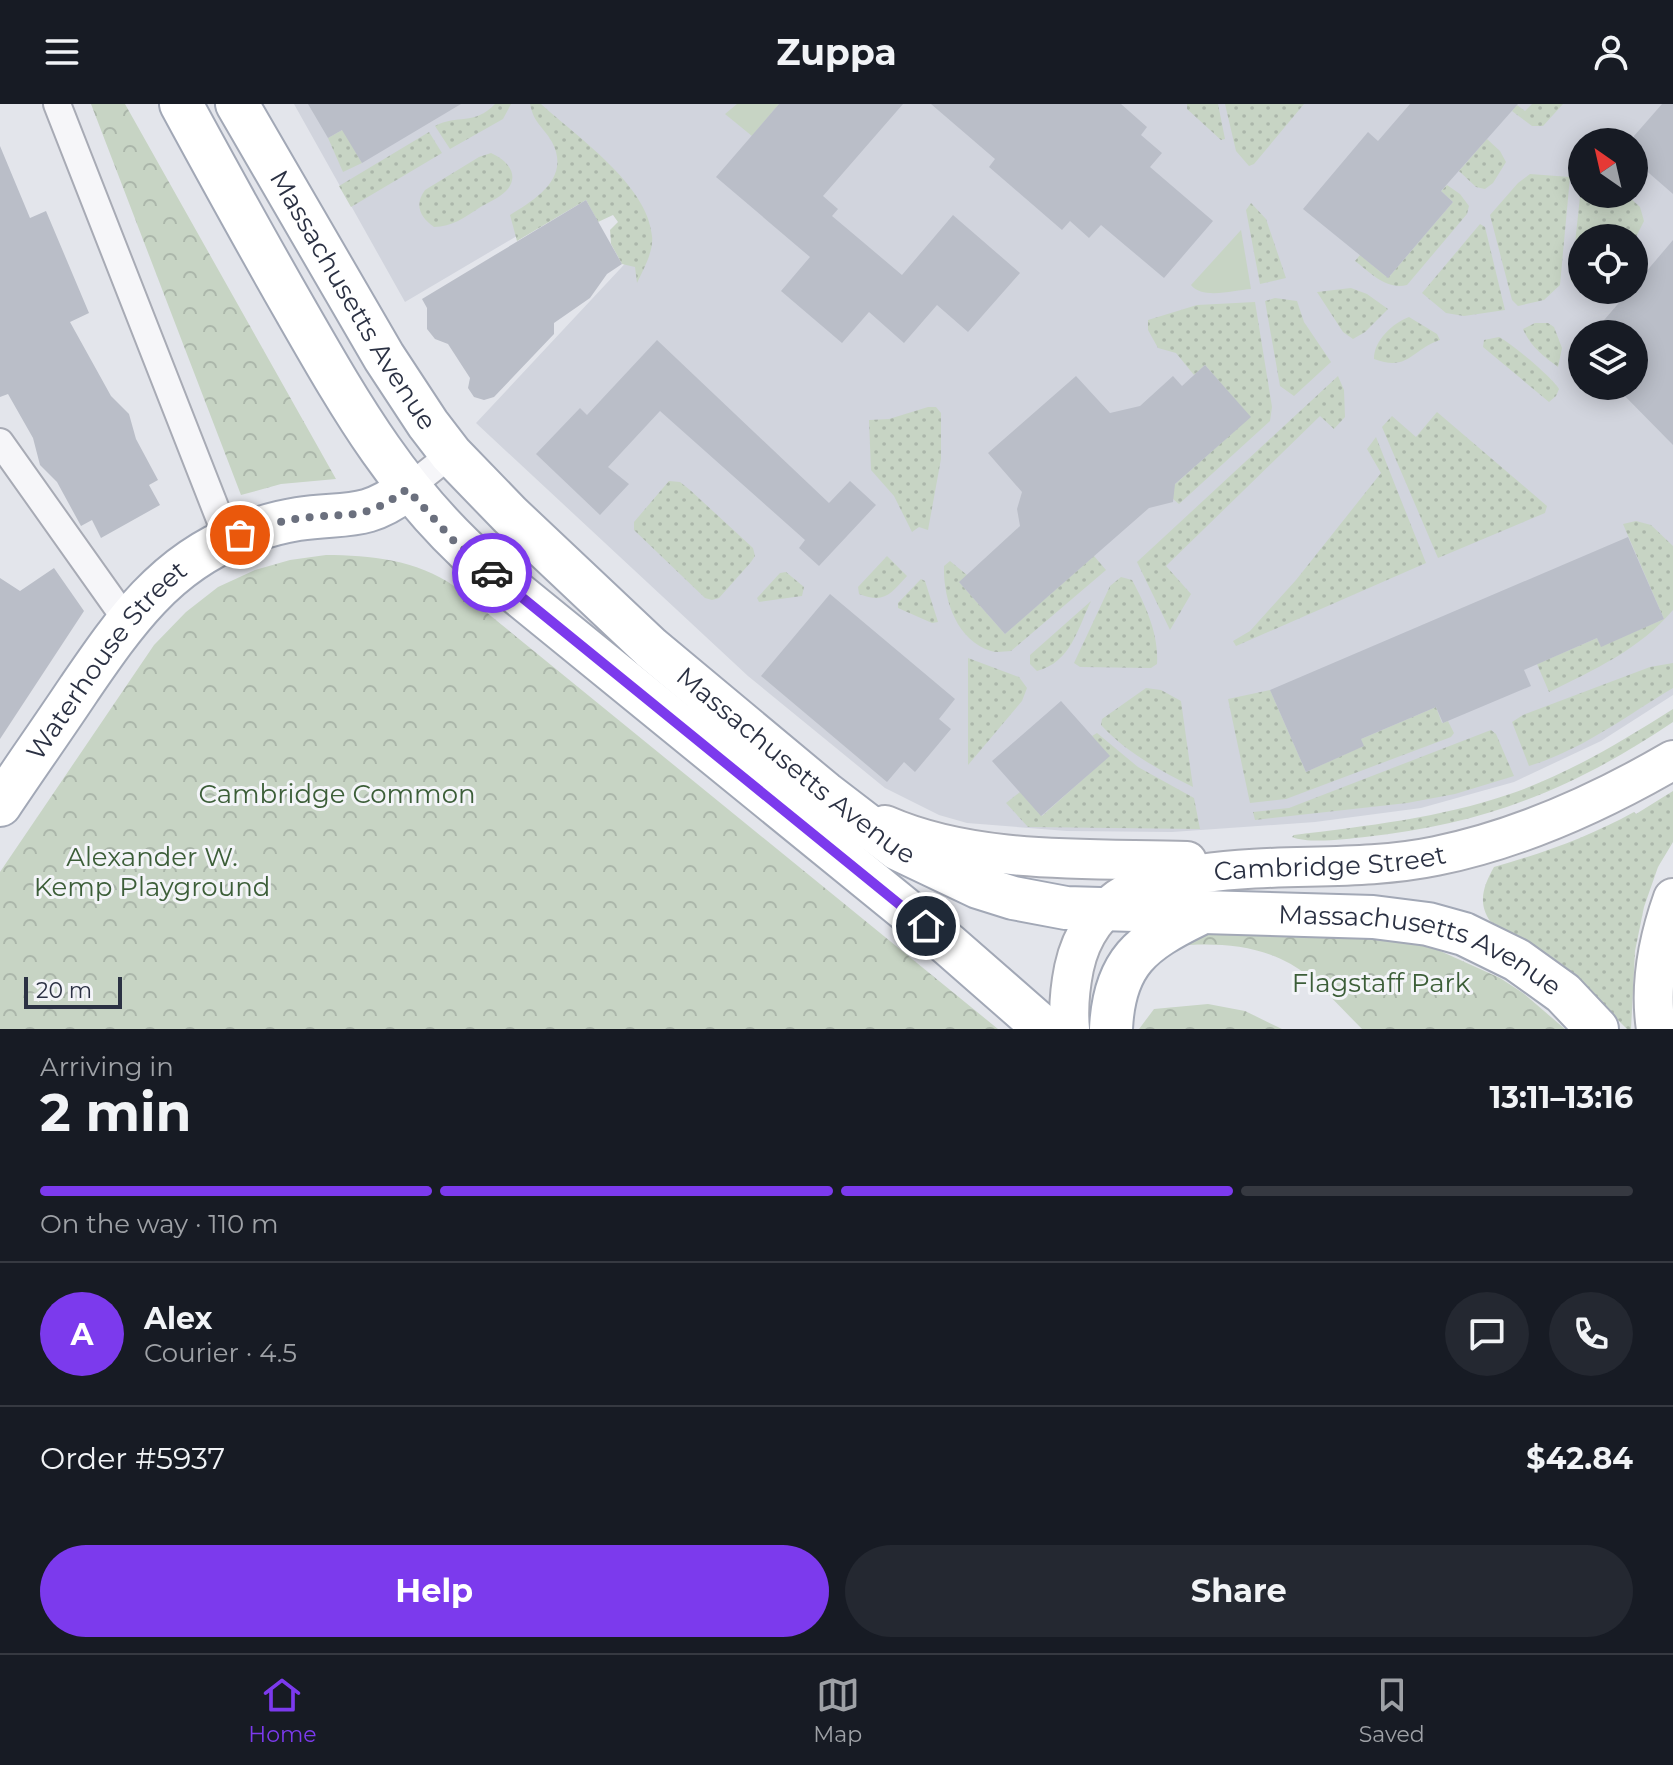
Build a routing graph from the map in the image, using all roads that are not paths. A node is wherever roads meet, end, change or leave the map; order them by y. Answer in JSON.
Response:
{"nodes":[{"id":1,"x":57,"y":104,"type":"edge"},
{"id":2,"x":181,"y":104,"type":"edge"},
{"id":3,"x":237,"y":104,"type":"edge"},
{"id":4,"x":0,"y":442,"type":"edge"},
{"id":5,"x":451,"y":454,"type":"junction"},
{"id":6,"x":407,"y":489,"type":"junction"},
{"id":7,"x":228,"y":540,"type":"junction"},
{"id":8,"x":127,"y":621,"type":"junction"},
{"id":9,"x":1673,"y":760,"type":"edge"},
{"id":10,"x":825,"y":793,"type":"junction"},
{"id":11,"x":0,"y":805,"type":"edge"},
{"id":12,"x":1274,"y":866,"type":"junction"},
{"id":13,"x":1673,"y":898,"type":"edge"},
{"id":14,"x":1105,"y":910,"type":"junction"},
{"id":15,"x":1202,"y":913,"type":"junction"},
{"id":16,"x":1045,"y":1029,"type":"edge"},
{"id":17,"x":1070,"y":1029,"type":"edge"},
{"id":18,"x":1111,"y":1029,"type":"edge"},
{"id":19,"x":1597,"y":1029,"type":"edge"},
{"id":20,"x":1656,"y":1029,"type":"edge"}],
"edges":[{"from":1,"to":7,"type":"street"},
{"from":2,"to":6,"type":"main road","name":"Massachusetts Avenue"},
{"from":3,"to":5,"type":"main road","name":"Massachusetts Avenue"},
{"from":4,"to":8,"type":"street"},
{"from":5,"to":6,"type":"street","name":"Waterhouse Street"},
{"from":5,"to":10,"type":"main road","name":"Massachusetts Avenue"},
{"from":6,"to":7,"type":"main road","name":"Waterhouse Street"},
{"from":6,"to":16,"type":"main road","name":"Massachusetts Avenue"},
{"from":7,"to":8,"type":"main road","name":"Waterhouse Street"},
{"from":8,"to":11,"type":"main road","name":"Waterhouse Street"},
{"from":9,"to":12,"type":"main road","name":"Cambridge Street"},
{"from":10,"to":12,"type":"main road"},
{"from":10,"to":14,"type":"main road","name":"Massachusetts Avenue"},
{"from":12,"to":14,"type":"main road","name":"Cambridge Street"},
{"from":13,"to":20,"type":"main road"},
{"from":14,"to":15,"type":"main road","name":"Massachusetts Avenue"},
{"from":14,"to":17,"type":"main road","name":"Cambridge Street"},
{"from":15,"to":18,"type":"main road"},
{"from":15,"to":19,"type":"main road","name":"Massachusetts Avenue"}]}
